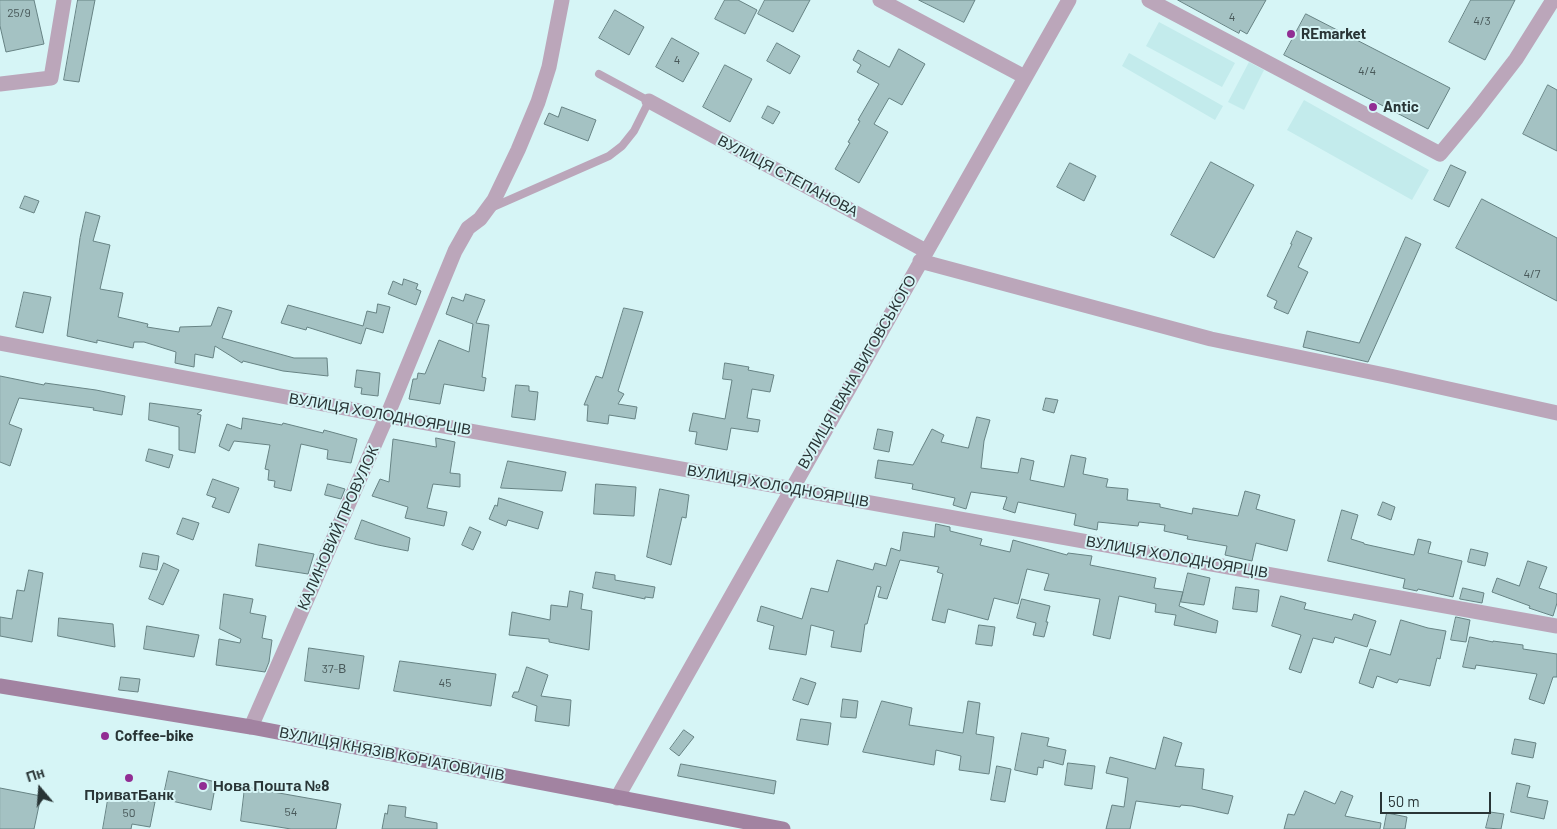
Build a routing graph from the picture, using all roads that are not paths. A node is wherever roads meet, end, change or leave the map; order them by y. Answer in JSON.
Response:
{"nodes":[{"id":1,"x":64,"y":0,"type":"edge"},
{"id":2,"x":562,"y":0,"type":"edge"},
{"id":3,"x":880,"y":0,"type":"edge"},
{"id":4,"x":1069,"y":0,"type":"edge"},
{"id":5,"x":1149,"y":0,"type":"edge"},
{"id":6,"x":1553,"y":0,"type":"edge"},
{"id":7,"x":599,"y":74,"type":"dead end"},
{"id":8,"x":1025,"y":77,"type":"junction"},
{"id":9,"x":0,"y":84,"type":"edge"},
{"id":10,"x":649,"y":101,"type":"junction"},
{"id":11,"x":486,"y":210,"type":"junction"},
{"id":12,"x":923,"y":256,"type":"junction"},
{"id":13,"x":0,"y":343,"type":"edge"},
{"id":14,"x":1557,"y":413,"type":"edge"},
{"id":15,"x":388,"y":416,"type":"junction"},
{"id":16,"x":791,"y":488,"type":"junction"},
{"id":17,"x":1557,"y":626,"type":"edge"},
{"id":18,"x":0,"y":686,"type":"edge"},
{"id":19,"x":251,"y":727,"type":"junction"},
{"id":20,"x":617,"y":798,"type":"junction"},
{"id":21,"x":783,"y":829,"type":"edge"}],
"edges":[{"from":1,"to":9,"type":"street"},
{"from":2,"to":11,"type":"street","name":"КАЛИНОВИЙ ПРОВУЛОК"},
{"from":3,"to":8,"type":"street"},
{"from":4,"to":8,"type":"street","name":"ВУЛИЦЯ ІВАНА ВИГОВСЬКОГО"},
{"from":5,"to":6,"type":"street"},
{"from":7,"to":10,"type":"lane"},
{"from":8,"to":12,"type":"street","name":"ВУЛИЦЯ ІВАНА ВИГОВСЬКОГО"},
{"from":10,"to":11,"type":"lane"},
{"from":10,"to":12,"type":"street","name":"ВУЛИЦЯ СТЕПАНОВА"},
{"from":11,"to":15,"type":"street","name":"КАЛИНОВИЙ ПРОВУЛОК"},
{"from":12,"to":14,"type":"street","name":"ВУЛИЦЯ СТЕПАНОВА"},
{"from":12,"to":16,"type":"street","name":"ВУЛИЦЯ ІВАНА ВИГОВСЬКОГО"},
{"from":13,"to":15,"type":"street","name":"ВУЛИЦЯ ХОЛОДНОЯРЦІВ"},
{"from":15,"to":16,"type":"street","name":"ВУЛИЦЯ ХОЛОДНОЯРЦІВ"},
{"from":15,"to":19,"type":"street","name":"КАЛИНОВИЙ ПРОВУЛОК"},
{"from":16,"to":17,"type":"street","name":"ВУЛИЦЯ ХОЛОДНОЯРЦІВ"},
{"from":16,"to":20,"type":"street","name":"ВУЛИЦЯ ІВАНА ВИГОВСЬКОГО"},
{"from":18,"to":19,"type":"main road","name":"ВУЛИЦЯ КНЯЗІВ КОРІАТОВИЧІВ"},
{"from":19,"to":20,"type":"main road","name":"ВУЛИЦЯ КНЯЗІВ КОРІАТОВИЧІВ"},
{"from":20,"to":21,"type":"main road","name":"ВУЛИЦЯ КНЯЗІВ КОРІАТОВИЧІВ"}]}
